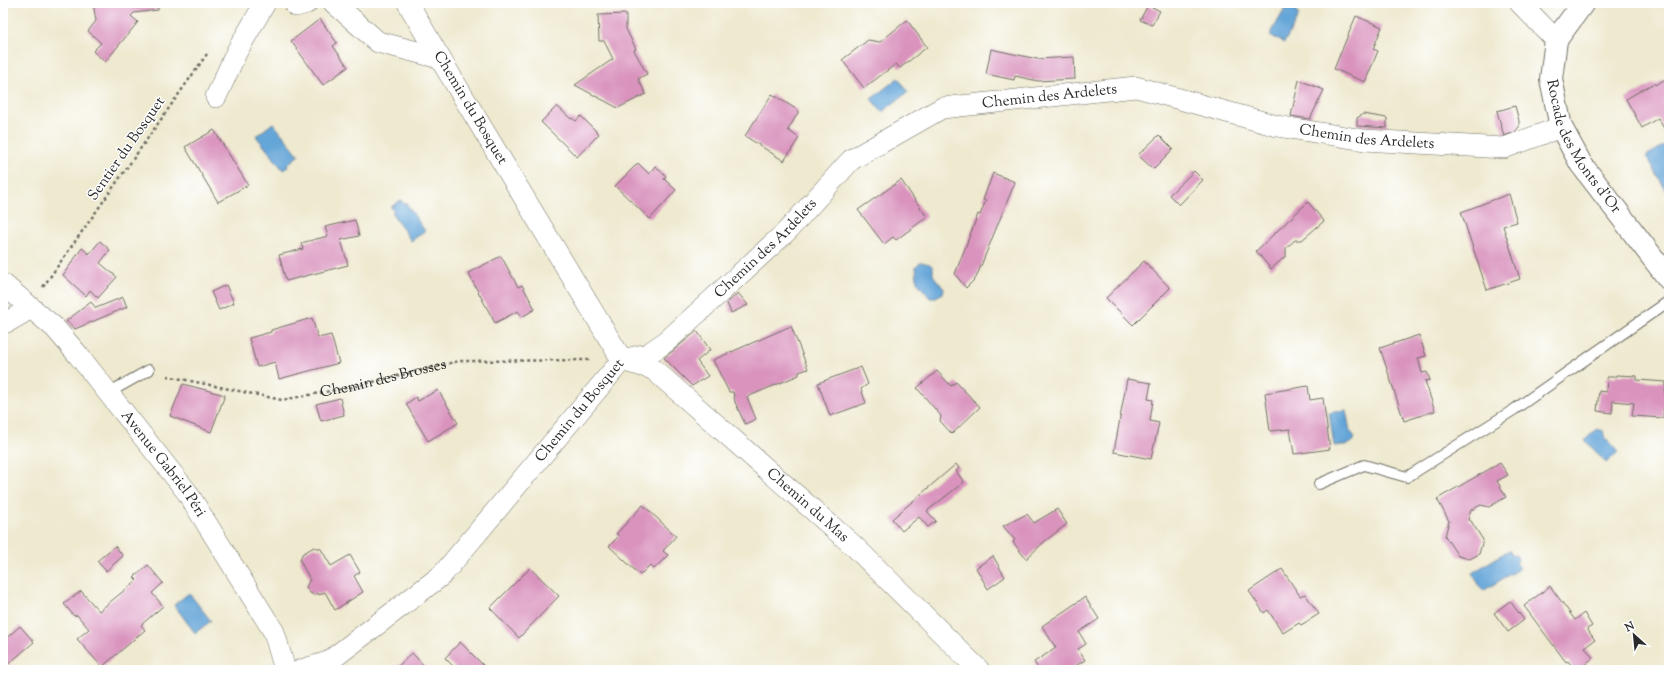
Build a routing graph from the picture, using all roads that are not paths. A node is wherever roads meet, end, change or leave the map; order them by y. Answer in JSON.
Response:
{"nodes":[{"id":1,"x":265,"y":3,"type":"edge"},
{"id":2,"x":334,"y":3,"type":"edge"},
{"id":3,"x":408,"y":3,"type":"edge"},
{"id":4,"x":1520,"y":3,"type":"edge"},
{"id":5,"x":1583,"y":3,"type":"edge"},
{"id":6,"x":1556,"y":40,"type":"junction"},
{"id":7,"x":440,"y":58,"type":"junction"},
{"id":8,"x":216,"y":96,"type":"dead end"},
{"id":9,"x":1561,"y":127,"type":"junction"},
{"id":10,"x":1669,"y":279,"type":"edge"},
{"id":11,"x":3,"y":284,"type":"edge"},
{"id":12,"x":1669,"y":301,"type":"edge"},
{"id":13,"x":31,"y":308,"type":"junction"},
{"id":14,"x":3,"y":322,"type":"edge"},
{"id":15,"x":622,"y":360,"type":"junction"},
{"id":16,"x":150,"y":370,"type":"road end"},
{"id":17,"x":108,"y":393,"type":"junction"},
{"id":18,"x":1319,"y":484,"type":"dead end"},
{"id":19,"x":285,"y":670,"type":"edge"},
{"id":20,"x":301,"y":670,"type":"edge"},
{"id":21,"x":979,"y":670,"type":"edge"}],
"edges":[{"from":1,"to":8,"type":"street"},
{"from":2,"to":7,"type":"street"},
{"from":3,"to":7,"type":"street","name":"Chemin du Bosquet"},
{"from":4,"to":6,"type":"street"},
{"from":5,"to":6,"type":"street","name":"Rocade des Monts d'Or"},
{"from":6,"to":9,"type":"street","name":"Rocade des Monts d'Or"},
{"from":7,"to":15,"type":"street","name":"Chemin du Bosquet"},
{"from":9,"to":10,"type":"street","name":"Rocade des Monts d'Or"},
{"from":9,"to":15,"type":"street","name":"Chemin des Ardelets"},
{"from":11,"to":13,"type":"street","name":"Avenue Gabriel Péri"},
{"from":12,"to":18,"type":"lane"},
{"from":13,"to":14,"type":"street"},
{"from":13,"to":17,"type":"street","name":"Avenue Gabriel Péri"},
{"from":15,"to":20,"type":"street","name":"Chemin du Bosquet"},
{"from":15,"to":21,"type":"street","name":"Chemin du Mas"},
{"from":16,"to":17,"type":"lane"},
{"from":17,"to":19,"type":"street","name":"Avenue Gabriel Péri"}]}
